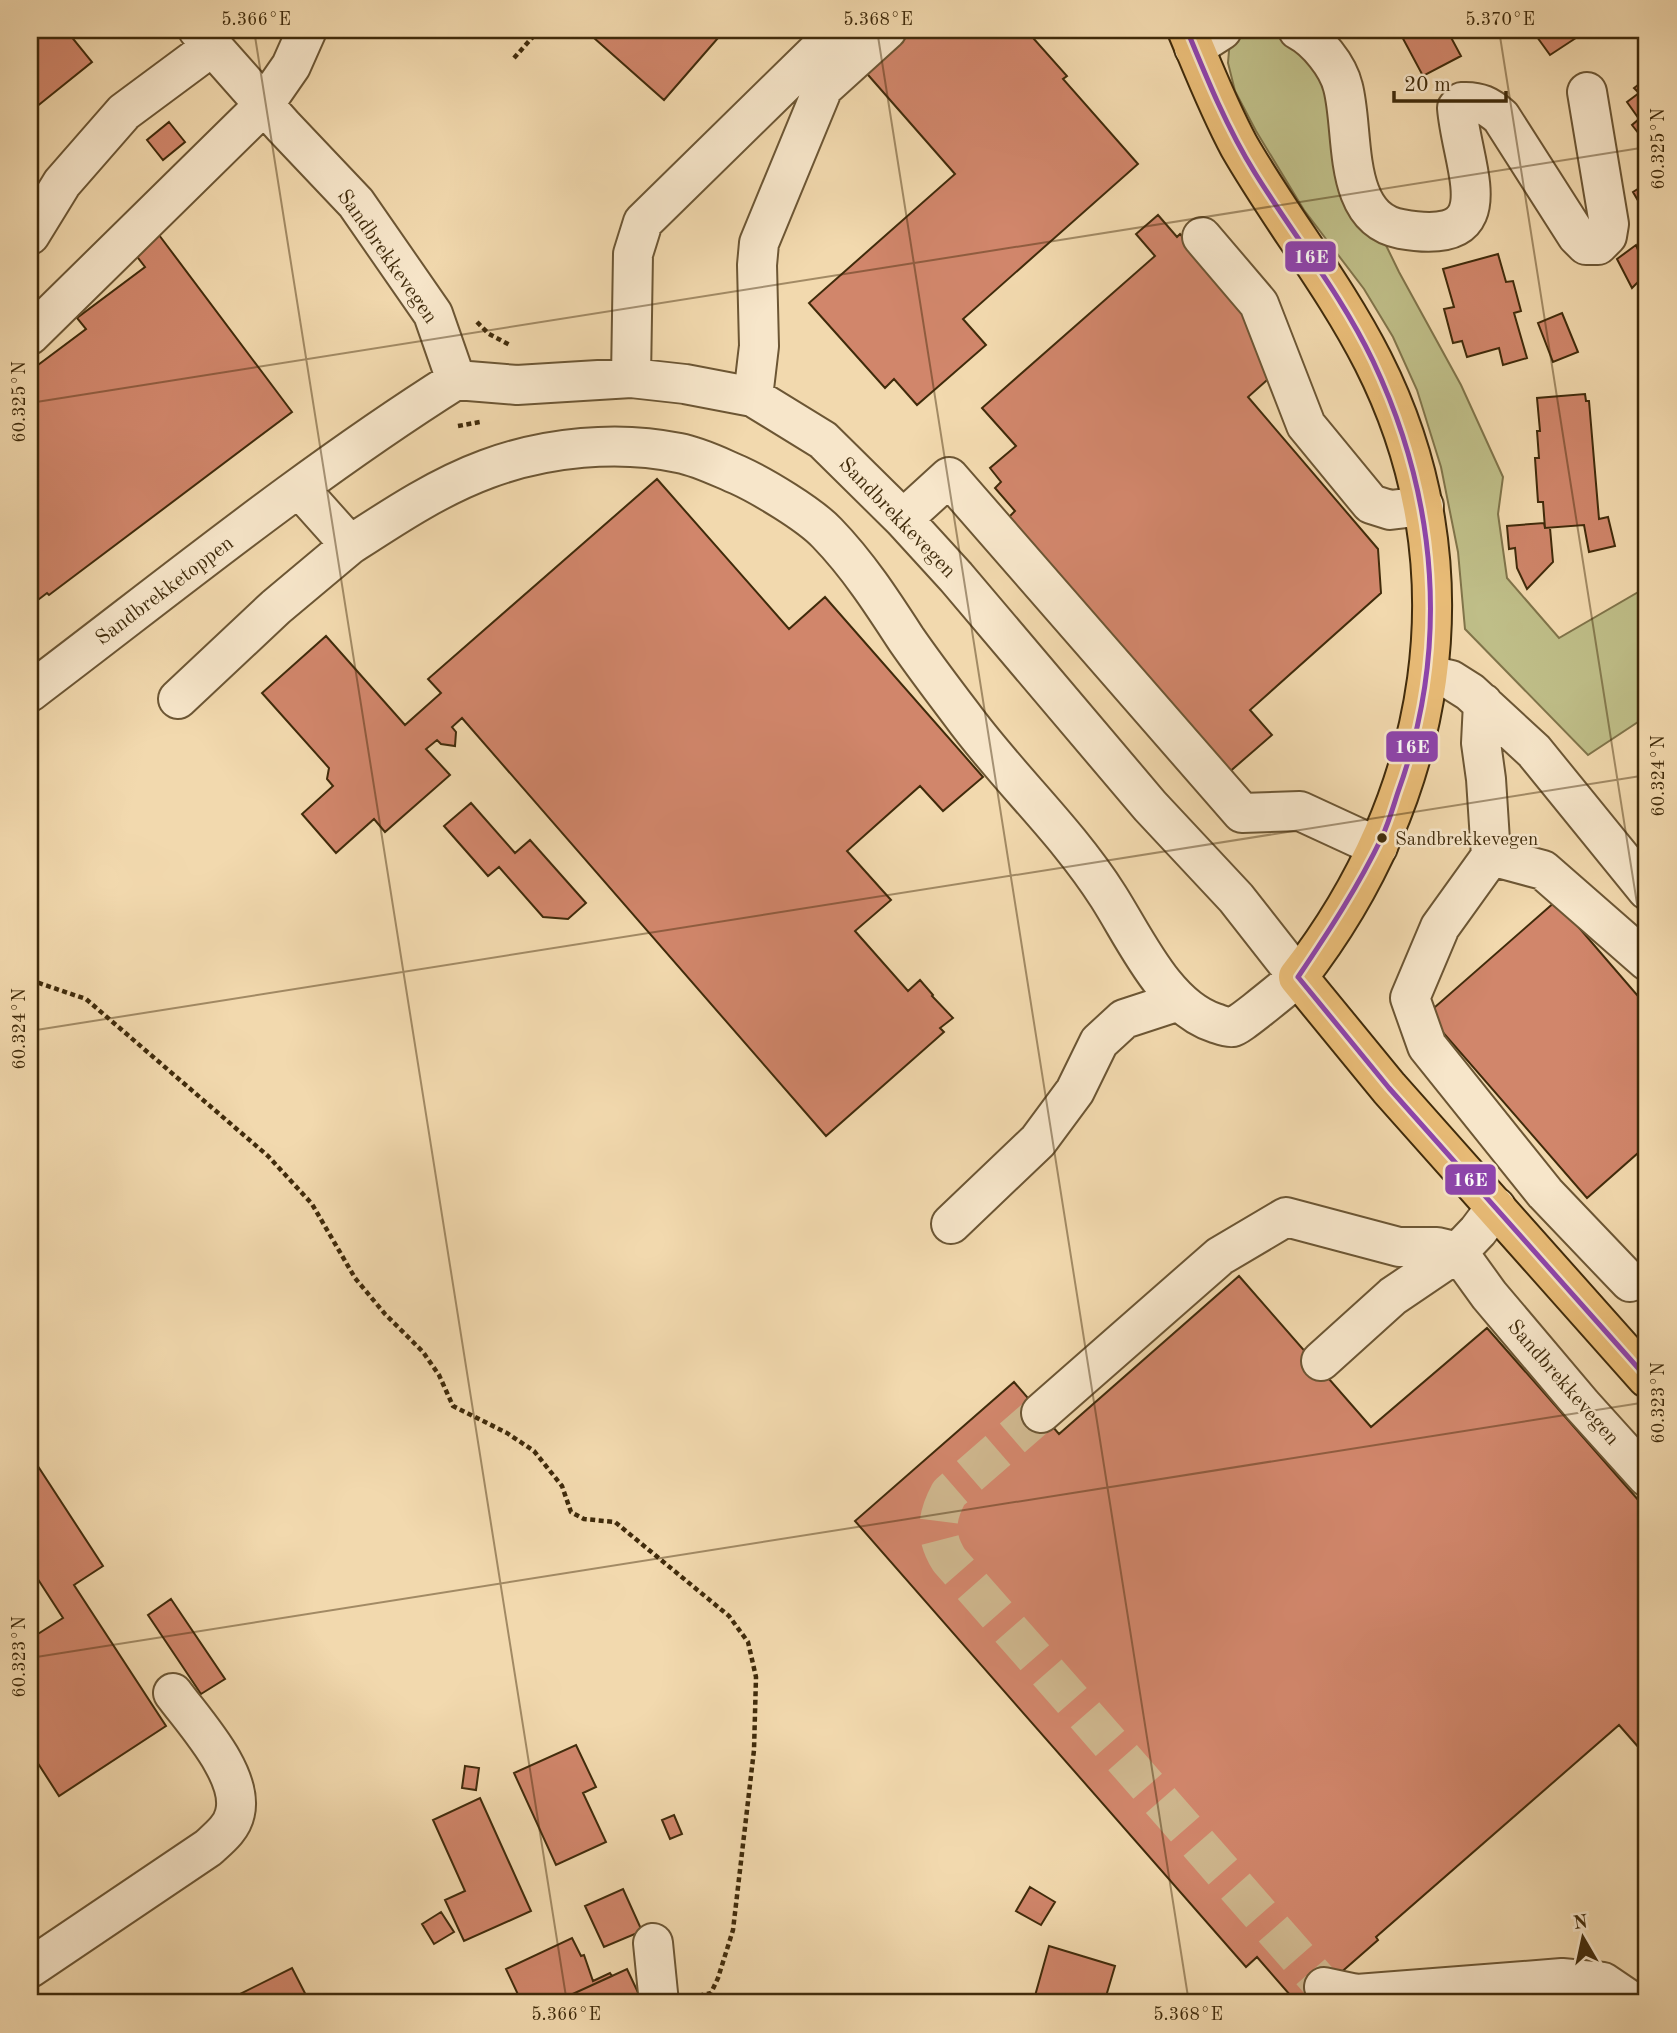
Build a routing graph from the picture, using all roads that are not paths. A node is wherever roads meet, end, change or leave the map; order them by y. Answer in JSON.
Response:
{"nodes":[{"id":1,"x":307,"y":30,"type":"edge"},
{"id":2,"x":839,"y":30,"type":"edge"},
{"id":3,"x":887,"y":30,"type":"edge"},
{"id":4,"x":1298,"y":30,"type":"edge"},
{"id":5,"x":1201,"y":36,"type":"edge"},
{"id":6,"x":206,"y":38,"type":"edge"},
{"id":7,"x":1587,"y":92,"type":"dead end"},
{"id":8,"x":264,"y":105,"type":"junction"},
{"id":9,"x":30,"y":235,"type":"edge"},
{"id":10,"x":1202,"y":237,"type":"dead end"},
{"id":11,"x":30,"y":335,"type":"edge"},
{"id":12,"x":631,"y":379,"type":"junction"},
{"id":13,"x":456,"y":380,"type":"junction"},
{"id":14,"x":753,"y":397,"type":"junction"},
{"id":15,"x":299,"y":488,"type":"junction"},
{"id":16,"x":1424,"y":506,"type":"junction"},
{"id":17,"x":903,"y":519,"type":"junction"},
{"id":18,"x":350,"y":545,"type":"junction"},
{"id":19,"x":1429,"y":676,"type":"junction"},
{"id":20,"x":30,"y":692,"type":"edge"},
{"id":21,"x":178,"y":699,"type":"dead end"},
{"id":22,"x":1483,"y":703,"type":"junction"},
{"id":23,"x":1378,"y":847,"type":"junction"},
{"id":24,"x":1490,"y":856,"type":"junction"},
{"id":25,"x":1647,"y":890,"type":"edge"},
{"id":26,"x":1647,"y":961,"type":"edge"},
{"id":27,"x":1298,"y":977,"type":"junction"},
{"id":28,"x":1179,"y":1001,"type":"junction"},
{"id":29,"x":1496,"y":1207,"type":"junction"},
{"id":30,"x":951,"y":1224,"type":"dead end"},
{"id":31,"x":1458,"y":1252,"type":"junction"},
{"id":32,"x":1630,"y":1282,"type":"dead end"},
{"id":33,"x":1321,"y":1362,"type":"dead end"},
{"id":34,"x":1647,"y":1378,"type":"edge"},
{"id":35,"x":1041,"y":1413,"type":"tunnel mouth"},
{"id":36,"x":1647,"y":1477,"type":"edge"},
{"id":37,"x":173,"y":1693,"type":"dead end"},
{"id":38,"x":653,"y":1943,"type":"dead end"},
{"id":39,"x":30,"y":1968,"type":"edge"},
{"id":40,"x":1324,"y":1987,"type":"tunnel mouth"},
{"id":41,"x":671,"y":2001,"type":"edge"},
{"id":42,"x":1634,"y":2003,"type":"edge"}],
"edges":[{"from":1,"to":8,"type":"street"},
{"from":2,"to":12,"type":"street"},
{"from":3,"to":14,"type":"street"},
{"from":4,"to":7,"type":"street"},
{"from":5,"to":16,"type":"main road"},
{"from":6,"to":8,"type":"street","name":"Sandbrekkevegen"},
{"from":6,"to":9,"type":"street","name":"Sandbrekkevegen"},
{"from":8,"to":11,"type":"street"},
{"from":8,"to":13,"type":"street","name":"Sandbrekkevegen"},
{"from":10,"to":16,"type":"street"},
{"from":12,"to":13,"type":"street","name":"Sandbrekkevegen"},
{"from":12,"to":14,"type":"street","name":"Sandbrekkevegen"},
{"from":13,"to":15,"type":"street","name":"Sandbrekketoppen"},
{"from":14,"to":17,"type":"street","name":"Sandbrekkevegen"},
{"from":15,"to":18,"type":"street"},
{"from":15,"to":20,"type":"street","name":"Sandbrekketoppen"},
{"from":16,"to":19,"type":"main road"},
{"from":17,"to":23,"type":"street"},
{"from":17,"to":27,"type":"street","name":"Sandbrekkevegen"},
{"from":18,"to":21,"type":"street"},
{"from":18,"to":28,"type":"street"},
{"from":19,"to":22,"type":"street"},
{"from":19,"to":23,"type":"main road"},
{"from":22,"to":24,"type":"street"},
{"from":22,"to":25,"type":"street"},
{"from":23,"to":27,"type":"main road"},
{"from":24,"to":26,"type":"street"},
{"from":24,"to":32,"type":"street"},
{"from":27,"to":28,"type":"street"},
{"from":27,"to":29,"type":"main road","name":"Sandbrekkevegen"},
{"from":28,"to":30,"type":"street"},
{"from":29,"to":31,"type":"street"},
{"from":29,"to":34,"type":"main road","name":"Sandbrekkevegen"},
{"from":31,"to":33,"type":"street"},
{"from":31,"to":35,"type":"street"},
{"from":31,"to":36,"type":"street","name":"Sandbrekkevegen"},
{"from":37,"to":39,"type":"street"},
{"from":38,"to":41,"type":"street"},
{"from":40,"to":42,"type":"street"}]}
